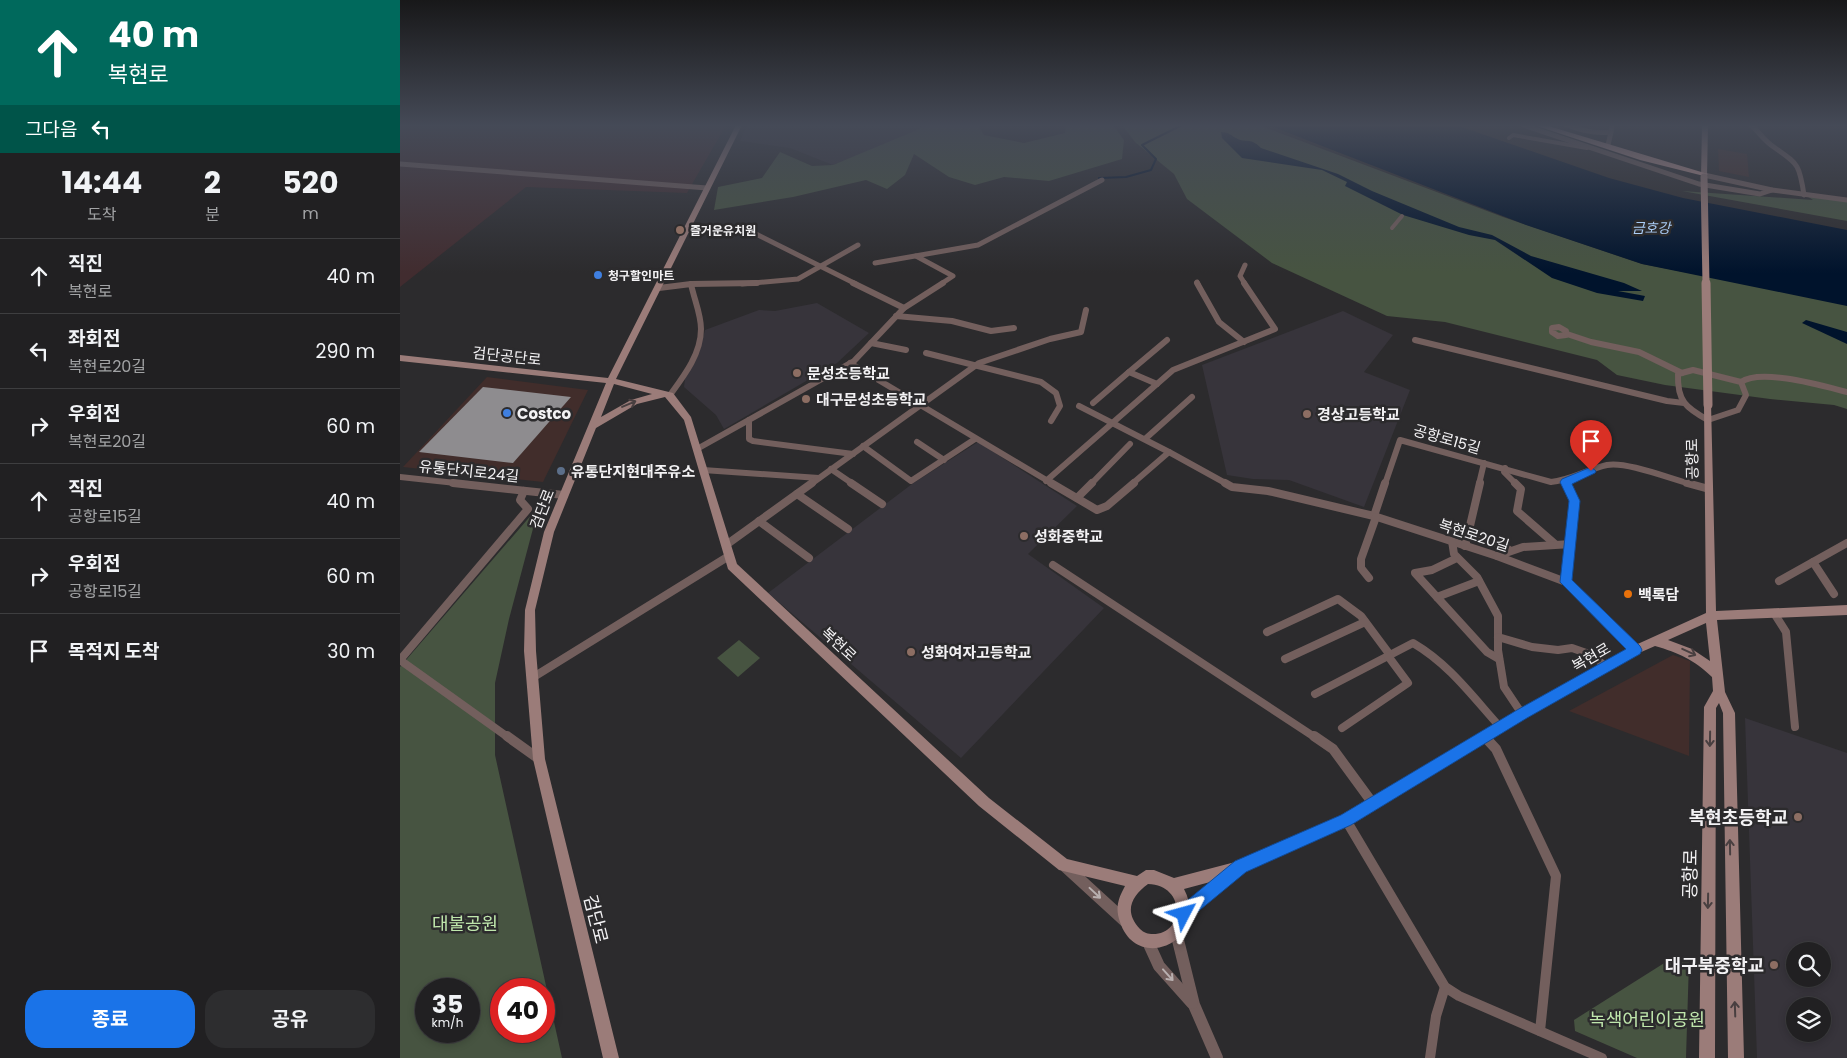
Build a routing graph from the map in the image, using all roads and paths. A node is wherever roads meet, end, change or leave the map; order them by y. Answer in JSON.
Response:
{"nodes":[{"id":1,"x":533,"y":174,"type":"edge"},
{"id":2,"x":715,"y":174,"type":"edge"},
{"id":3,"x":1674,"y":174,"type":"edge"},
{"id":4,"x":1704,"y":174,"type":"edge"},
{"id":5,"x":1706,"y":174,"type":"edge"},
{"id":6,"x":1799,"y":174,"type":"edge"},
{"id":7,"x":1102,"y":180,"type":"dead end"},
{"id":8,"x":708,"y":188,"type":"junction"},
{"id":9,"x":1772,"y":190,"type":"junction"},
{"id":10,"x":1804,"y":195,"type":"junction"},
{"id":11,"x":1847,"y":200,"type":"edge"},
{"id":12,"x":1402,"y":216,"type":"dead end"},
{"id":13,"x":1392,"y":228,"type":"dead end"},
{"id":14,"x":687,"y":230,"type":"junction"},
{"id":15,"x":858,"y":245,"type":"dead end"},
{"id":16,"x":916,"y":256,"type":"junction"},
{"id":17,"x":875,"y":263,"type":"dead end"},
{"id":18,"x":1245,"y":265,"type":"dead end"},
{"id":19,"x":821,"y":266,"type":"junction"},
{"id":20,"x":1197,"y":282,"type":"dead end"},
{"id":21,"x":691,"y":284,"type":"junction"},
{"id":22,"x":659,"y":288,"type":"junction"},
{"id":23,"x":904,"y":308,"type":"junction"},
{"id":24,"x":1086,"y":310,"type":"dead end"},
{"id":25,"x":896,"y":316,"type":"junction"},
{"id":26,"x":1014,"y":328,"type":"dead end"},
{"id":27,"x":1567,"y":334,"type":"dead end"},
{"id":28,"x":1167,"y":340,"type":"dead end"},
{"id":29,"x":1415,"y":340,"type":"dead end"},
{"id":30,"x":1244,"y":342,"type":"junction"},
{"id":31,"x":871,"y":343,"type":"junction"},
{"id":32,"x":906,"y":350,"type":"dead end"},
{"id":33,"x":926,"y":353,"type":"dead end"},
{"id":34,"x":400,"y":358,"type":"edge"},
{"id":35,"x":850,"y":363,"type":"junction"},
{"id":36,"x":974,"y":366,"type":"junction"},
{"id":37,"x":1129,"y":372,"type":"junction"},
{"id":38,"x":1682,"y":373,"type":"junction"},
{"id":39,"x":612,"y":381,"type":"junction"},
{"id":40,"x":1742,"y":382,"type":"junction"},
{"id":41,"x":1157,"y":384,"type":"junction"},
{"id":42,"x":1847,"y":392,"type":"edge"},
{"id":43,"x":670,"y":394,"type":"junction"},
{"id":44,"x":1192,"y":398,"type":"dead end"},
{"id":45,"x":1094,"y":403,"type":"dead end"},
{"id":46,"x":922,"y":404,"type":"junction"},
{"id":47,"x":1684,"y":404,"type":"junction"},
{"id":48,"x":1080,"y":406,"type":"dead end"},
{"id":49,"x":749,"y":420,"type":"junction"},
{"id":50,"x":1708,"y":420,"type":"junction"},
{"id":51,"x":1051,"y":421,"type":"dead end"},
{"id":52,"x":1113,"y":422,"type":"junction"},
{"id":53,"x":593,"y":426,"type":"junction"},
{"id":54,"x":975,"y":438,"type":"junction"},
{"id":55,"x":1145,"y":439,"type":"junction"},
{"id":56,"x":917,"y":442,"type":"dead end"},
{"id":57,"x":1130,"y":444,"type":"dead end"},
{"id":58,"x":863,"y":446,"type":"junction"},
{"id":59,"x":697,"y":449,"type":"junction"},
{"id":60,"x":1169,"y":452,"type":"junction"},
{"id":61,"x":853,"y":454,"type":"junction"},
{"id":62,"x":944,"y":460,"type":"junction"},
{"id":63,"x":1484,"y":464,"type":"junction"},
{"id":64,"x":1505,"y":468,"type":"junction"},
{"id":65,"x":831,"y":469,"type":"junction"},
{"id":66,"x":703,"y":470,"type":"junction"},
{"id":67,"x":400,"y":477,"type":"edge"},
{"id":68,"x":819,"y":478,"type":"junction"},
{"id":69,"x":1046,"y":481,"type":"junction"},
{"id":70,"x":1566,"y":482,"type":"junction"},
{"id":71,"x":1709,"y":489,"type":"junction"},
{"id":72,"x":524,"y":491,"type":"junction"},
{"id":73,"x":797,"y":494,"type":"junction"},
{"id":74,"x":564,"y":495,"type":"junction"},
{"id":75,"x":1076,"y":498,"type":"junction"},
{"id":76,"x":882,"y":504,"type":"dead end"},
{"id":77,"x":1375,"y":516,"type":"junction"},
{"id":78,"x":759,"y":521,"type":"junction"},
{"id":79,"x":848,"y":529,"type":"dead end"},
{"id":80,"x":1469,"y":530,"type":"junction"},
{"id":81,"x":1452,"y":541,"type":"junction"},
{"id":82,"x":1571,"y":542,"type":"junction"},
{"id":83,"x":1847,"y":543,"type":"edge"},
{"id":84,"x":1555,"y":544,"type":"junction"},
{"id":85,"x":1465,"y":546,"type":"junction"},
{"id":86,"x":1508,"y":549,"type":"junction"},
{"id":87,"x":727,"y":550,"type":"junction"},
{"id":88,"x":1497,"y":556,"type":"junction"},
{"id":89,"x":809,"y":558,"type":"dead end"},
{"id":90,"x":1457,"y":558,"type":"junction"},
{"id":91,"x":1813,"y":562,"type":"junction"},
{"id":92,"x":1053,"y":565,"type":"dead end"},
{"id":93,"x":1368,"y":578,"type":"dead end"},
{"id":94,"x":1479,"y":581,"type":"junction"},
{"id":95,"x":1779,"y":581,"type":"dead end"},
{"id":96,"x":1566,"y":582,"type":"junction"},
{"id":97,"x":1834,"y":594,"type":"dead end"},
{"id":98,"x":1437,"y":597,"type":"junction"},
{"id":99,"x":1847,"y":610,"type":"edge"},
{"id":100,"x":1774,"y":613,"type":"junction"},
{"id":101,"x":1711,"y":616,"type":"junction"},
{"id":102,"x":1365,"y":622,"type":"junction"},
{"id":103,"x":1267,"y":632,"type":"dead end"},
{"id":104,"x":1498,"y":637,"type":"junction"},
{"id":105,"x":1653,"y":640,"type":"junction"},
{"id":106,"x":1635,"y":650,"type":"junction"},
{"id":107,"x":1389,"y":656,"type":"junction"},
{"id":108,"x":1285,"y":659,"type":"dead end"},
{"id":109,"x":1499,"y":659,"type":"junction"},
{"id":110,"x":400,"y":660,"type":"edge"},
{"id":111,"x":1606,"y":667,"type":"junction"},
{"id":112,"x":1717,"y":675,"type":"junction"},
{"id":113,"x":532,"y":678,"type":"junction"},
{"id":114,"x":1719,"y":692,"type":"junction"},
{"id":115,"x":1315,"y":694,"type":"dead end"},
{"id":116,"x":1522,"y":714,"type":"junction"},
{"id":117,"x":1795,"y":726,"type":"dead end"},
{"id":118,"x":1500,"y":727,"type":"junction"},
{"id":119,"x":1342,"y":728,"type":"dead end"},
{"id":120,"x":1484,"y":736,"type":"junction"},
{"id":121,"x":538,"y":759,"type":"junction"},
{"id":122,"x":1374,"y":805,"type":"junction"},
{"id":123,"x":1346,"y":820,"type":"junction"},
{"id":124,"x":1064,"y":865,"type":"junction"},
{"id":125,"x":1240,"y":867,"type":"junction"},
{"id":126,"x":1136,"y":882,"type":"junction"},
{"id":127,"x":1174,"y":885,"type":"junction"},
{"id":128,"x":1184,"y":914,"type":"junction"},
{"id":129,"x":1125,"y":921,"type":"junction"},
{"id":130,"x":1176,"y":932,"type":"junction"},
{"id":131,"x":1148,"y":942,"type":"junction"},
{"id":132,"x":1445,"y":987,"type":"junction"},
{"id":133,"x":1194,"y":1005,"type":"junction"},
{"id":134,"x":1540,"y":1031,"type":"junction"},
{"id":135,"x":612,"y":1058,"type":"edge"},
{"id":136,"x":1217,"y":1058,"type":"edge"},
{"id":137,"x":1430,"y":1058,"type":"edge"},
{"id":138,"x":1602,"y":1058,"type":"edge"},
{"id":139,"x":1707,"y":1058,"type":"edge"},
{"id":140,"x":1736,"y":1058,"type":"edge"}],
"edges":[{"from":1,"to":8,"type":"street"},
{"from":2,"to":8,"type":"main road","name":"검단로"},
{"from":3,"to":9,"type":"street"},
{"from":4,"to":50,"type":"main road","name":"공항로","bridge":true},
{"from":5,"to":9,"type":"street"},
{"from":6,"to":10,"type":"street"},
{"from":7,"to":16,"type":"street"},
{"from":8,"to":14,"type":"main road","name":"검단로"},
{"from":9,"to":10,"type":"street"},
{"from":10,"to":11,"type":"street"},
{"from":12,"to":13,"type":"street"},
{"from":14,"to":19,"type":"street"},
{"from":14,"to":22,"type":"main road","name":"검단로"},
{"from":15,"to":19,"type":"street"},
{"from":16,"to":17,"type":"street"},
{"from":16,"to":23,"type":"street"},
{"from":18,"to":30,"type":"street"},
{"from":19,"to":21,"type":"street"},
{"from":19,"to":23,"type":"street"},
{"from":20,"to":30,"type":"street"},
{"from":21,"to":22,"type":"street"},
{"from":21,"to":43,"type":"street"},
{"from":22,"to":39,"type":"main road","name":"검단로"},
{"from":23,"to":25,"type":"street"},
{"from":24,"to":36,"type":"street"},
{"from":25,"to":26,"type":"street"},
{"from":25,"to":31,"type":"street"},
{"from":27,"to":38,"type":"street"},
{"from":28,"to":37,"type":"street"},
{"from":29,"to":47,"type":"street"},
{"from":30,"to":41,"type":"street"},
{"from":31,"to":32,"type":"street"},
{"from":31,"to":35,"type":"street"},
{"from":33,"to":36,"type":"street"},
{"from":34,"to":39,"type":"main road","name":"검단공단로"},
{"from":35,"to":46,"type":"street"},
{"from":35,"to":49,"type":"street"},
{"from":36,"to":46,"type":"street"},
{"from":36,"to":51,"type":"street"},
{"from":37,"to":41,"type":"street"},
{"from":37,"to":45,"type":"street"},
{"from":38,"to":40,"type":"street"},
{"from":38,"to":47,"type":"street"},
{"from":39,"to":43,"type":"main road"},
{"from":39,"to":53,"type":"main road","name":"검단로"},
{"from":40,"to":42,"type":"street"},
{"from":40,"to":50,"type":"street"},
{"from":41,"to":52,"type":"street"},
{"from":53,"to":43,"type":"main road","one_way":true},
{"from":43,"to":59,"type":"main road","name":"복현로"},
{"from":44,"to":55,"type":"street"},
{"from":46,"to":54,"type":"street"},
{"from":46,"to":58,"type":"street"},
{"from":47,"to":50,"type":"street"},
{"from":48,"to":52,"type":"street","name":"복현로20길"},
{"from":49,"to":59,"type":"street"},
{"from":49,"to":61,"type":"street"},
{"from":50,"to":71,"type":"main road","name":"공항로"},
{"from":52,"to":55,"type":"street","name":"복현로20길"},
{"from":52,"to":69,"type":"street"},
{"from":53,"to":74,"type":"main road","name":"검단로"},
{"from":54,"to":62,"type":"street"},
{"from":54,"to":69,"type":"street"},
{"from":55,"to":60,"type":"street","name":"복현로20길"},
{"from":56,"to":62,"type":"street"},
{"from":57,"to":75,"type":"street"},
{"from":58,"to":61,"type":"street"},
{"from":58,"to":62,"type":"street"},
{"from":59,"to":66,"type":"main road","name":"복현로"},
{"from":60,"to":75,"type":"street"},
{"from":60,"to":77,"type":"street","name":"복현로20길"},
{"from":61,"to":65,"type":"street"},
{"from":63,"to":64,"type":"street","name":"공항로15길"},
{"from":63,"to":77,"type":"street","name":"공항로15길"},
{"from":63,"to":80,"type":"street"},
{"from":64,"to":70,"type":"street","name":"공항로15길"},
{"from":64,"to":84,"type":"street"},
{"from":65,"to":68,"type":"street"},
{"from":65,"to":76,"type":"street"},
{"from":66,"to":68,"type":"street"},
{"from":66,"to":87,"type":"main road","name":"복현로"},
{"from":67,"to":72,"type":"street","name":"유통단지로24길"},
{"from":68,"to":73,"type":"street"},
{"from":69,"to":75,"type":"street"},
{"from":70,"to":71,"type":"street"},
{"from":70,"to":82,"type":"street"},
{"from":71,"to":101,"type":"main road","name":"공항로"},
{"from":72,"to":74,"type":"street","name":"유통단지로24길"},
{"from":72,"to":110,"type":"street","name":"검단로"},
{"from":73,"to":78,"type":"street"},
{"from":73,"to":79,"type":"street"},
{"from":74,"to":113,"type":"main road","name":"검단로"},
{"from":77,"to":81,"type":"street","name":"복현로20길"},
{"from":77,"to":93,"type":"street"},
{"from":78,"to":87,"type":"street"},
{"from":78,"to":89,"type":"street"},
{"from":80,"to":85,"type":"street"},
{"from":80,"to":86,"type":"street"},
{"from":81,"to":85,"type":"street","name":"복현로20길"},
{"from":81,"to":90,"type":"street"},
{"from":82,"to":84,"type":"street"},
{"from":82,"to":96,"type":"street"},
{"from":83,"to":91,"type":"street"},
{"from":84,"to":86,"type":"street"},
{"from":85,"to":88,"type":"street","name":"복현로20길"},
{"from":86,"to":88,"type":"street"},
{"from":87,"to":113,"type":"street"},
{"from":87,"to":124,"type":"main road","name":"복현로"},
{"from":88,"to":96,"type":"street","name":"복현로20길"},
{"from":90,"to":94,"type":"street"},
{"from":90,"to":98,"type":"street"},
{"from":91,"to":95,"type":"street"},
{"from":91,"to":97,"type":"street"},
{"from":92,"to":122,"type":"street"},
{"from":94,"to":98,"type":"street"},
{"from":94,"to":104,"type":"street"},
{"from":96,"to":106,"type":"street","name":"복현로20길"},
{"from":98,"to":109,"type":"street"},
{"from":99,"to":100,"type":"main road","name":"복현로"},
{"from":100,"to":101,"type":"main road","name":"복현로"},
{"from":100,"to":117,"type":"street"},
{"from":101,"to":105,"type":"main road","name":"복현로"},
{"from":101,"to":112,"type":"main road","name":"공항로"},
{"from":102,"to":103,"type":"street"},
{"from":102,"to":107,"type":"street"},
{"from":102,"to":108,"type":"street"},
{"from":104,"to":109,"type":"street"},
{"from":104,"to":111,"type":"street"},
{"from":105,"to":106,"type":"main road","name":"복현로"},
{"from":105,"to":112,"type":"main road","one_way":true},
{"from":106,"to":111,"type":"main road","name":"복현로"},
{"from":107,"to":115,"type":"street"},
{"from":107,"to":118,"type":"street"},
{"from":107,"to":119,"type":"street"},
{"from":109,"to":116,"type":"street"},
{"from":110,"to":121,"type":"street","name":"검단로"},
{"from":111,"to":116,"type":"main road","name":"복현로"},
{"from":112,"to":114,"type":"main road","name":"공항로"},
{"from":113,"to":121,"type":"main road","name":"검단로"},
{"from":114,"to":139,"type":"main road","name":"공항로","one_way":true},
{"from":140,"to":114,"type":"main road","name":"공항로","one_way":true},
{"from":116,"to":118,"type":"main road","name":"복현로"},
{"from":118,"to":120,"type":"main road","name":"복현로"},
{"from":120,"to":122,"type":"main road","name":"복현로"},
{"from":120,"to":134,"type":"street"},
{"from":121,"to":135,"type":"main road","name":"검단로"},
{"from":122,"to":123,"type":"main road","name":"복현로"},
{"from":123,"to":125,"type":"main road","name":"복현로"},
{"from":123,"to":132,"type":"street"},
{"from":124,"to":126,"type":"main road"},
{"from":124,"to":129,"type":"street","one_way":true},
{"from":125,"to":127,"type":"main road","name":"복현로"},
{"from":125,"to":128,"type":"street"},
{"from":126,"to":127,"type":"main road"},
{"from":126,"to":129,"type":"main road"},
{"from":127,"to":128,"type":"main road"},
{"from":128,"to":130,"type":"main road"},
{"from":129,"to":131,"type":"main road"},
{"from":130,"to":131,"type":"main road"},
{"from":130,"to":133,"type":"street"},
{"from":131,"to":133,"type":"street","one_way":true},
{"from":132,"to":134,"type":"street"},
{"from":132,"to":137,"type":"street"},
{"from":133,"to":136,"type":"street"},
{"from":134,"to":138,"type":"street"}]}
